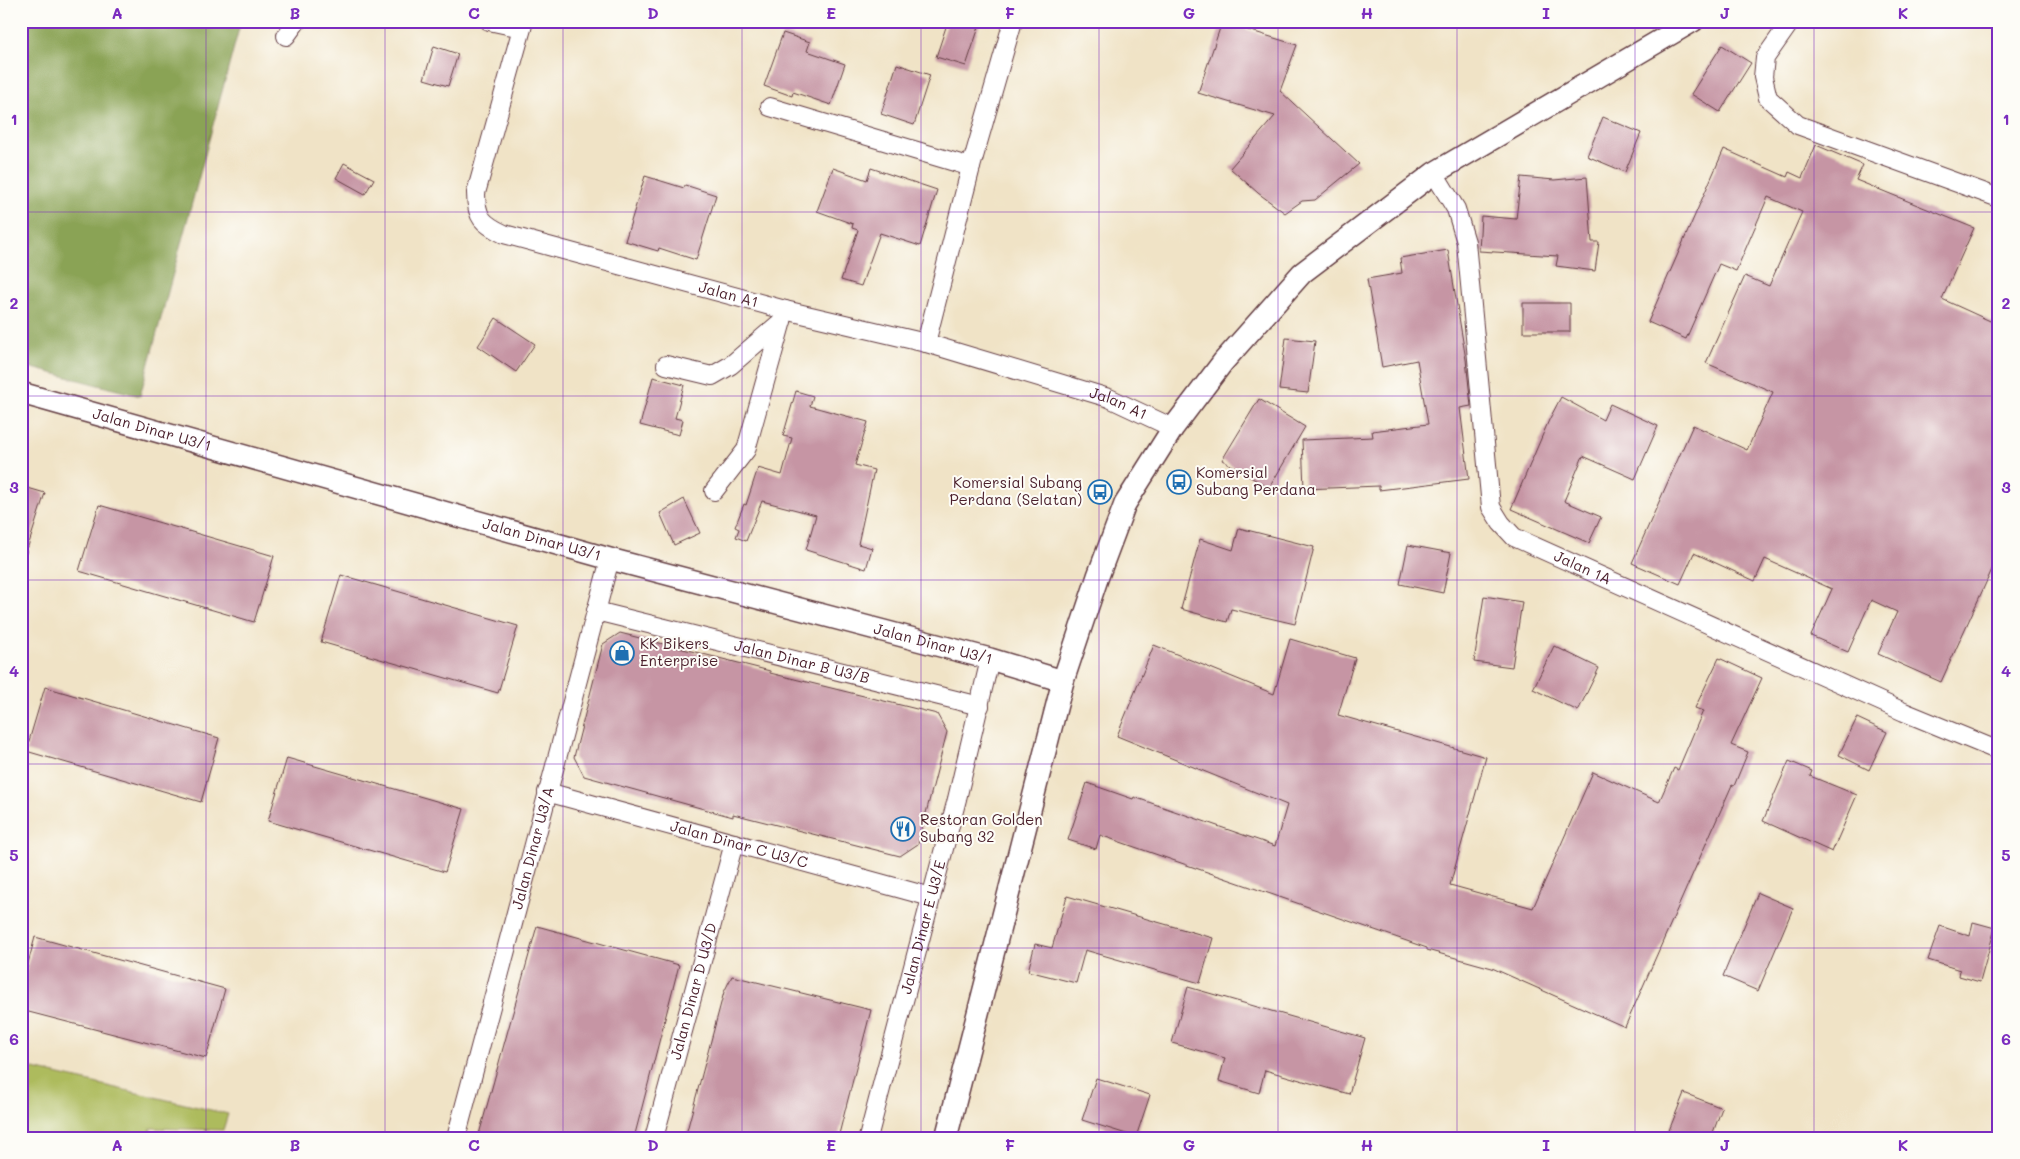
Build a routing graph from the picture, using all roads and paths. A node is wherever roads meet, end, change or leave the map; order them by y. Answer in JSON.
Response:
{"nodes":[{"id":1,"x":297,"y":21,"type":"edge"},
{"id":2,"x":489,"y":21,"type":"edge"},
{"id":3,"x":1013,"y":21,"type":"edge"},
{"id":4,"x":1693,"y":21,"type":"edge"},
{"id":5,"x":1792,"y":21,"type":"edge"},
{"id":6,"x":523,"y":25,"type":"edge"},
{"id":7,"x":286,"y":36,"type":"dead end"},
{"id":8,"x":770,"y":107,"type":"dead end"},
{"id":9,"x":971,"y":167,"type":"junction"},
{"id":10,"x":1434,"y":173,"type":"junction"},
{"id":11,"x":1999,"y":198,"type":"edge"},
{"id":12,"x":784,"y":315,"type":"junction"},
{"id":13,"x":926,"y":343,"type":"junction"},
{"id":14,"x":666,"y":365,"type":"dead end"},
{"id":15,"x":21,"y":392,"type":"edge"},
{"id":16,"x":1173,"y":428,"type":"junction"},
{"id":17,"x":714,"y":491,"type":"dead end"},
{"id":18,"x":610,"y":559,"type":"junction"},
{"id":19,"x":596,"y":611,"type":"junction"},
{"id":20,"x":990,"y":659,"type":"junction"},
{"id":21,"x":1064,"y":681,"type":"junction"},
{"id":22,"x":980,"y":706,"type":"junction"},
{"id":23,"x":1999,"y":751,"type":"edge"},
{"id":24,"x":547,"y":792,"type":"junction"},
{"id":25,"x":734,"y":843,"type":"junction"},
{"id":26,"x":931,"y":897,"type":"junction"},
{"id":27,"x":456,"y":1138,"type":"edge"},
{"id":28,"x":654,"y":1138,"type":"edge"},
{"id":29,"x":868,"y":1138,"type":"edge"},
{"id":30,"x":946,"y":1138,"type":"edge"}],
"edges":[{"from":1,"to":7,"type":"street"},
{"from":2,"to":6,"type":"street"},
{"from":3,"to":9,"type":"street"},
{"from":4,"to":10,"type":"street"},
{"from":5,"to":11,"type":"street"},
{"from":6,"to":12,"type":"street","name":"Jalan A1"},
{"from":8,"to":9,"type":"street"},
{"from":9,"to":13,"type":"street"},
{"from":10,"to":16,"type":"street"},
{"from":10,"to":23,"type":"street","name":"Jalan 1A"},
{"from":12,"to":13,"type":"street","name":"Jalan A1"},
{"from":12,"to":14,"type":"street"},
{"from":12,"to":17,"type":"street"},
{"from":13,"to":16,"type":"street","name":"Jalan A1"},
{"from":15,"to":18,"type":"street","name":"Jalan Dinar U3/1"},
{"from":16,"to":21,"type":"street"},
{"from":18,"to":19,"type":"street","name":"Jalan Dinar U3/A"},
{"from":18,"to":20,"type":"street","name":"Jalan Dinar U3/1"},
{"from":19,"to":22,"type":"street","name":"Jalan Dinar B U3/B"},
{"from":19,"to":24,"type":"street","name":"Jalan Dinar U3/A"},
{"from":20,"to":21,"type":"street","name":"Jalan Dinar U3/1"},
{"from":20,"to":22,"type":"street","name":"Jalan Dinar E U3/E"},
{"from":21,"to":30,"type":"street"},
{"from":22,"to":26,"type":"street","name":"Jalan Dinar E U3/E"},
{"from":24,"to":25,"type":"street","name":"Jalan Dinar C U3/C"},
{"from":24,"to":27,"type":"street","name":"Jalan Dinar U3/A"},
{"from":25,"to":26,"type":"street","name":"Jalan Dinar C U3/C"},
{"from":25,"to":28,"type":"street","name":"Jalan Dinar D U3/D"},
{"from":26,"to":29,"type":"street","name":"Jalan Dinar E U3/E"}]}
